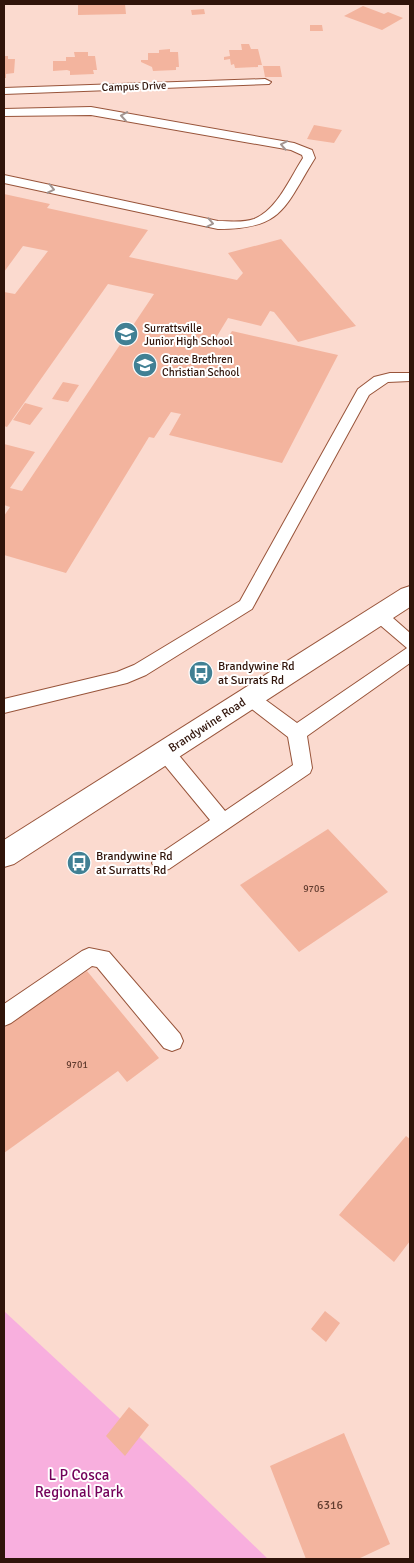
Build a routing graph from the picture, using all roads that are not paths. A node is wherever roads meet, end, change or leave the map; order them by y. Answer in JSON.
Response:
{"nodes":[{"id":1,"x":264,"y":82,"type":"dead end"},
{"id":2,"x":4,"y":90,"type":"edge"},
{"id":3,"x":4,"y":113,"type":"edge"},
{"id":4,"x":4,"y":179,"type":"edge"},
{"id":5,"x":410,"y":377,"type":"edge"},
{"id":6,"x":410,"y":595,"type":"edge"},
{"id":7,"x":379,"y":615,"type":"junction"},
{"id":8,"x":410,"y":643,"type":"edge"},
{"id":9,"x":410,"y":654,"type":"edge"},
{"id":10,"x":250,"y":698,"type":"junction"},
{"id":11,"x":4,"y":706,"type":"edge"},
{"id":12,"x":297,"y":733,"type":"junction"},
{"id":13,"x":165,"y":752,"type":"junction"},
{"id":14,"x":223,"y":822,"type":"junction"},
{"id":15,"x":4,"y":855,"type":"edge"},
{"id":16,"x":162,"y":863,"type":"dead end"},
{"id":17,"x":4,"y":1016,"type":"edge"},
{"id":18,"x":172,"y":1041,"type":"dead end"}],
"edges":[{"from":1,"to":2,"type":"lane","name":"Campus Drive"},
{"from":4,"to":3,"type":"lane","one_way":true},
{"from":5,"to":11,"type":"lane"},
{"from":6,"to":7,"type":"main road","name":"Brandywine Road"},
{"from":7,"to":8,"type":"lane"},
{"from":7,"to":10,"type":"main road","name":"Brandywine Road"},
{"from":9,"to":12,"type":"lane"},
{"from":10,"to":12,"type":"lane"},
{"from":10,"to":13,"type":"main road","name":"Brandywine Road"},
{"from":12,"to":14,"type":"lane"},
{"from":13,"to":14,"type":"lane"},
{"from":13,"to":15,"type":"main road","name":"Brandywine Road"},
{"from":14,"to":16,"type":"lane"},
{"from":17,"to":18,"type":"lane"}]}
